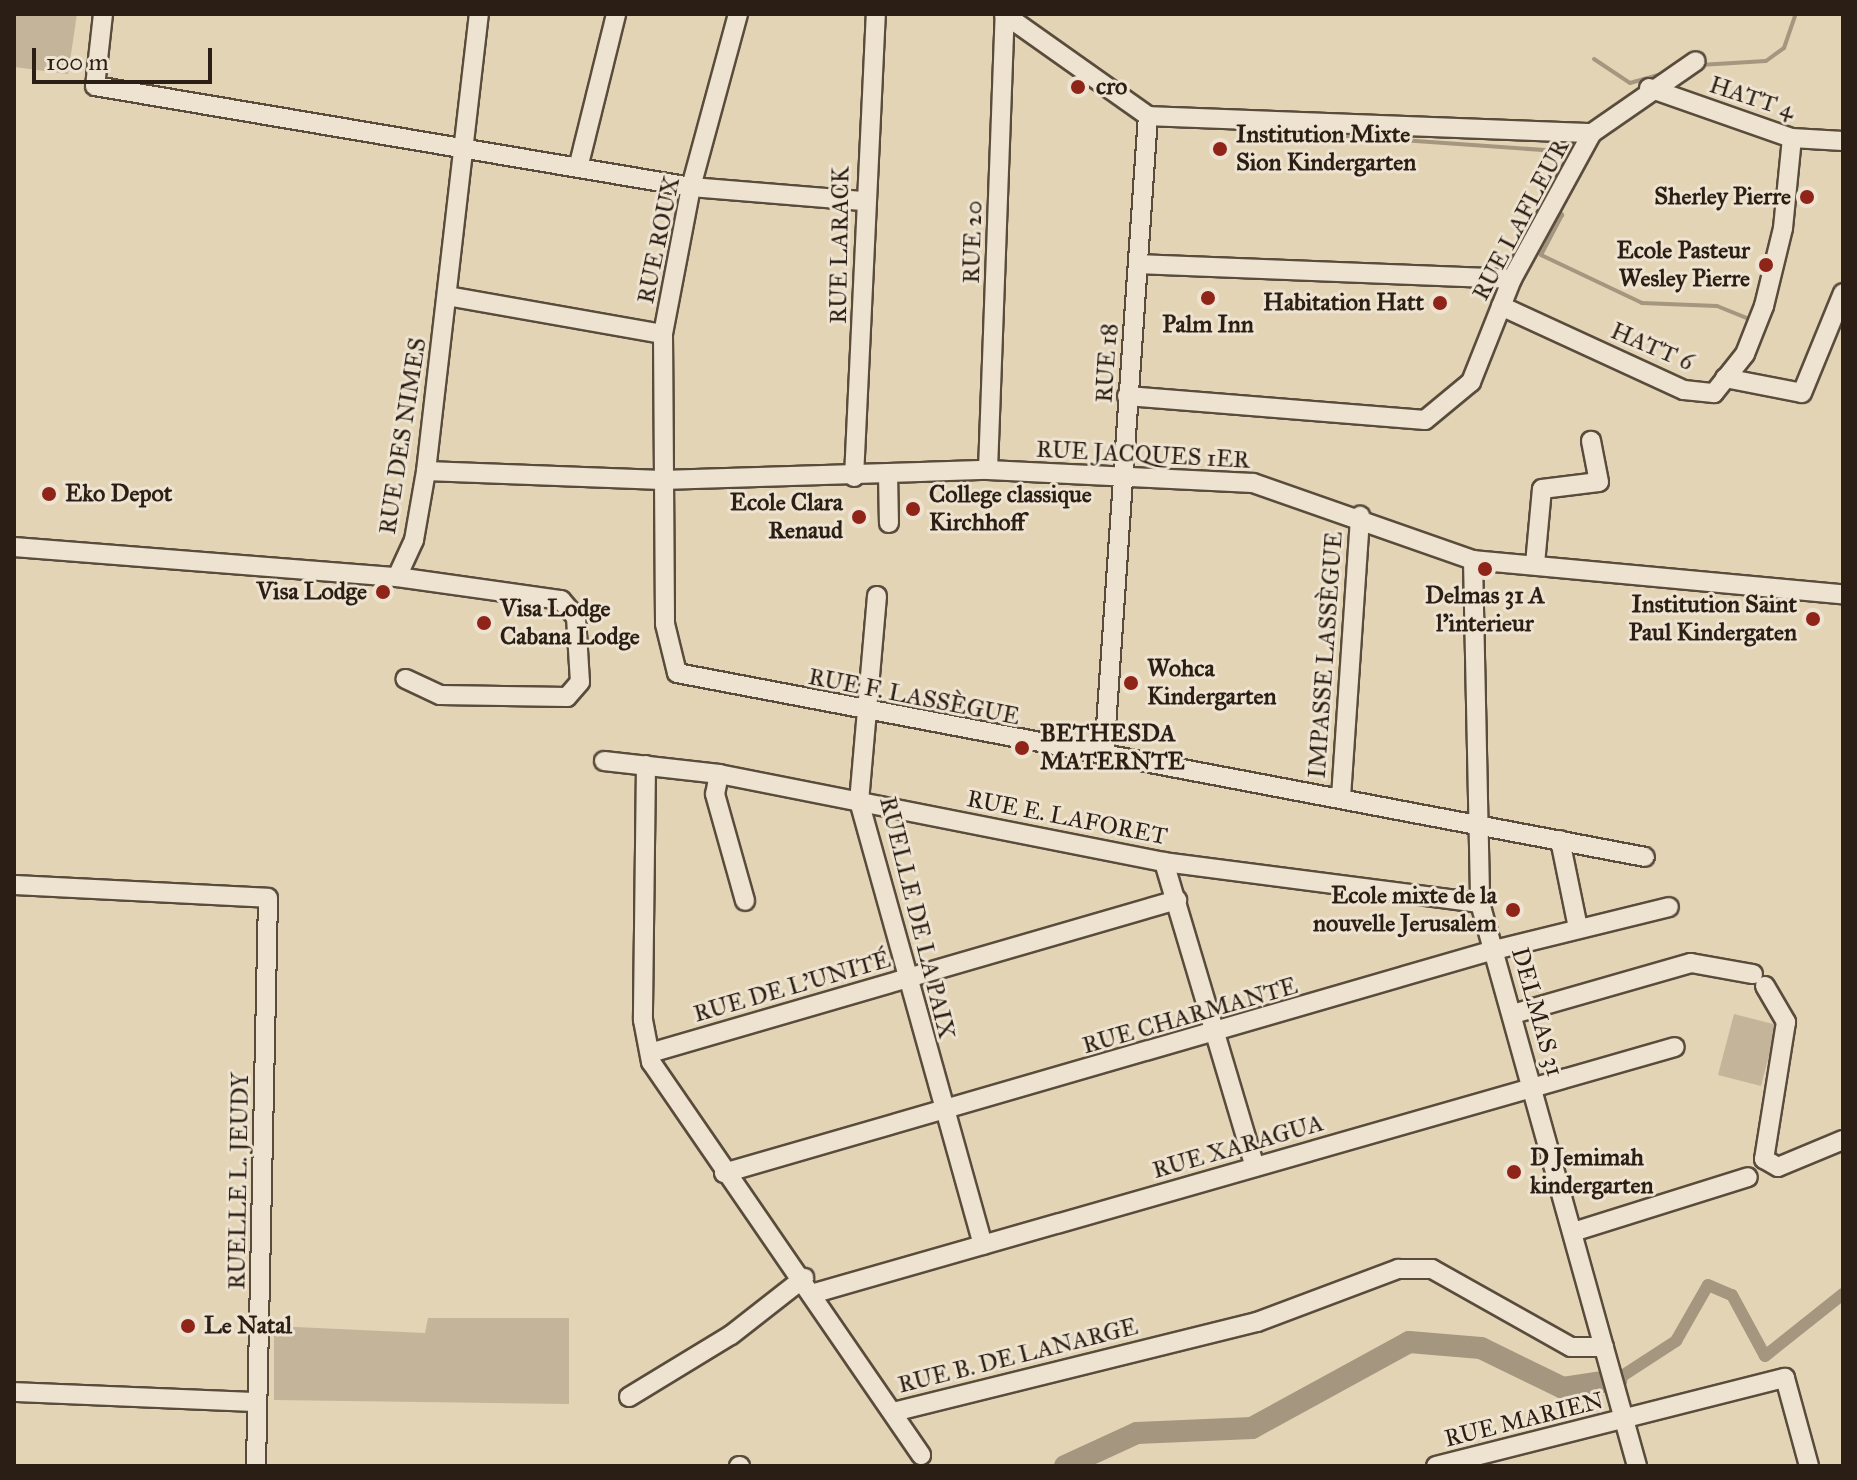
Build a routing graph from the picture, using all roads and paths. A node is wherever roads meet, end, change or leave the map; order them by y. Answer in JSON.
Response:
{"nodes":[{"id":1,"x":103,"y":14,"type":"edge"},
{"id":2,"x":479,"y":14,"type":"edge"},
{"id":3,"x":616,"y":14,"type":"edge"},
{"id":4,"x":738,"y":14,"type":"edge"},
{"id":5,"x":876,"y":14,"type":"edge"},
{"id":6,"x":1004,"y":14,"type":"edge"},
{"id":7,"x":1696,"y":61,"type":"dead end"},
{"id":8,"x":1649,"y":88,"type":"junction"},
{"id":9,"x":1148,"y":116,"type":"junction"},
{"id":10,"x":1592,"y":133,"type":"junction"},
{"id":11,"x":1792,"y":138,"type":"junction"},
{"id":12,"x":1843,"y":141,"type":"edge"},
{"id":13,"x":462,"y":148,"type":"junction"},
{"id":14,"x":579,"y":164,"type":"junction"},
{"id":15,"x":691,"y":187,"type":"junction"},
{"id":16,"x":862,"y":201,"type":"junction"},
{"id":17,"x":1139,"y":264,"type":"junction"},
{"id":18,"x":1512,"y":279,"type":"junction"},
{"id":19,"x":447,"y":296,"type":"junction"},
{"id":20,"x":1841,"y":304,"type":"edge"},
{"id":21,"x":1501,"y":306,"type":"junction"},
{"id":22,"x":663,"y":334,"type":"junction"},
{"id":23,"x":1725,"y":378,"type":"junction"},
{"id":24,"x":1127,"y":396,"type":"junction"},
{"id":25,"x":1591,"y":441,"type":"dead end"},
{"id":26,"x":988,"y":470,"type":"junction"},
{"id":27,"x":426,"y":471,"type":"junction"},
{"id":28,"x":888,"y":473,"type":"junction"},
{"id":29,"x":1126,"y":476,"type":"junction"},
{"id":30,"x":854,"y":477,"type":"junction"},
{"id":31,"x":662,"y":480,"type":"junction"},
{"id":32,"x":1360,"y":516,"type":"junction"},
{"id":33,"x":889,"y":523,"type":"dead end"},
{"id":34,"x":14,"y":547,"type":"edge"},
{"id":35,"x":1473,"y":560,"type":"junction"},
{"id":36,"x":1535,"y":564,"type":"junction"},
{"id":37,"x":397,"y":577,"type":"junction"},
{"id":38,"x":1843,"y":594,"type":"edge"},
{"id":39,"x":877,"y":596,"type":"dead end"},
{"id":40,"x":405,"y":679,"type":"dead end"},
{"id":41,"x":865,"y":714,"type":"junction"},
{"id":42,"x":1104,"y":756,"type":"junction"},
{"id":43,"x":604,"y":761,"type":"dead end"},
{"id":44,"x":646,"y":765,"type":"junction"},
{"id":45,"x":719,"y":774,"type":"junction"},
{"id":46,"x":1341,"y":797,"type":"junction"},
{"id":47,"x":859,"y":801,"type":"junction"},
{"id":48,"x":1477,"y":823,"type":"junction"},
{"id":49,"x":1560,"y":840,"type":"junction"},
{"id":50,"x":1645,"y":857,"type":"dead end"},
{"id":51,"x":1164,"y":862,"type":"junction"},
{"id":52,"x":14,"y":885,"type":"edge"},
{"id":53,"x":1177,"y":900,"type":"junction"},
{"id":54,"x":745,"y":901,"type":"dead end"},
{"id":55,"x":1480,"y":903,"type":"junction"},
{"id":56,"x":1669,"y":907,"type":"dead end"},
{"id":57,"x":1578,"y":928,"type":"junction"},
{"id":58,"x":1494,"y":950,"type":"junction"},
{"id":59,"x":904,"y":979,"type":"junction"},
{"id":60,"x":1513,"y":1014,"type":"junction"},
{"id":61,"x":1218,"y":1035,"type":"junction"},
{"id":62,"x":1675,"y":1047,"type":"dead end"},
{"id":63,"x":650,"y":1053,"type":"junction"},
{"id":64,"x":1534,"y":1087,"type":"junction"},
{"id":65,"x":943,"y":1109,"type":"junction"},
{"id":66,"x":1843,"y":1140,"type":"edge"},
{"id":67,"x":1255,"y":1167,"type":"junction"},
{"id":68,"x":724,"y":1173,"type":"junction"},
{"id":69,"x":1748,"y":1177,"type":"dead end"},
{"id":70,"x":1573,"y":1232,"type":"junction"},
{"id":71,"x":983,"y":1245,"type":"junction"},
{"id":72,"x":809,"y":1286,"type":"junction"},
{"id":73,"x":1604,"y":1347,"type":"junction"},
{"id":74,"x":14,"y":1392,"type":"edge"},
{"id":75,"x":629,"y":1397,"type":"dead end"},
{"id":76,"x":257,"y":1402,"type":"junction"},
{"id":77,"x":893,"y":1412,"type":"junction"},
{"id":78,"x":1624,"y":1421,"type":"junction"},
{"id":79,"x":921,"y":1455,"type":"dead end"},
{"id":80,"x":256,"y":1466,"type":"edge"},
{"id":81,"x":1436,"y":1466,"type":"edge"},
{"id":82,"x":1637,"y":1466,"type":"edge"},
{"id":83,"x":1809,"y":1466,"type":"edge"}],
"edges":[{"from":1,"to":13,"type":"street"},
{"from":2,"to":13,"type":"street","name":"RUE DES NIMES"},
{"from":3,"to":14,"type":"street"},
{"from":4,"to":15,"type":"street","name":"RUE ROUX"},
{"from":5,"to":16,"type":"street","name":"RUE LARACK"},
{"from":6,"to":9,"type":"street"},
{"from":6,"to":26,"type":"street","name":"RUE 20"},
{"from":7,"to":8,"type":"street","name":"RUE LAFLEUR"},
{"from":8,"to":10,"type":"street","name":"RUE LAFLEUR"},
{"from":8,"to":11,"type":"street","name":"HATT 4"},
{"from":9,"to":10,"type":"street"},
{"from":9,"to":17,"type":"street","name":"RUE 18"},
{"from":10,"to":18,"type":"street","name":"RUE LAFLEUR"},
{"from":11,"to":12,"type":"street","name":"HATT 4"},
{"from":11,"to":23,"type":"street","name":"HATT 6"},
{"from":13,"to":14,"type":"street"},
{"from":13,"to":19,"type":"street","name":"RUE DES NIMES"},
{"from":14,"to":15,"type":"street"},
{"from":15,"to":16,"type":"street"},
{"from":15,"to":22,"type":"street","name":"RUE ROUX"},
{"from":16,"to":30,"type":"street","name":"RUE LARACK"},
{"from":17,"to":18,"type":"street"},
{"from":17,"to":24,"type":"street","name":"RUE 18"},
{"from":18,"to":21,"type":"street","name":"RUE LAFLEUR"},
{"from":19,"to":22,"type":"street"},
{"from":19,"to":27,"type":"street","name":"RUE DES NIMES"},
{"from":20,"to":23,"type":"street"},
{"from":21,"to":23,"type":"street","name":"HATT 6"},
{"from":21,"to":24,"type":"street","name":"RUE LAFLEUR"},
{"from":22,"to":31,"type":"street","name":"RUE ROUX"},
{"from":24,"to":29,"type":"street","name":"RUE 18"},
{"from":25,"to":36,"type":"street"},
{"from":26,"to":28,"type":"street","name":"RUE JACQUES 1ER"},
{"from":26,"to":29,"type":"street","name":"RUE JACQUES 1ER"},
{"from":27,"to":31,"type":"street","name":"RUE JACQUES 1ER"},
{"from":27,"to":37,"type":"street","name":"RUE DES NIMES"},
{"from":28,"to":30,"type":"street","name":"RUE JACQUES 1ER"},
{"from":28,"to":33,"type":"street"},
{"from":29,"to":32,"type":"street","name":"RUE JACQUES 1ER"},
{"from":29,"to":42,"type":"street","name":"RUE 18"},
{"from":30,"to":31,"type":"street","name":"RUE JACQUES 1ER"},
{"from":31,"to":41,"type":"street","name":"RUE F. LASSÈGUE"},
{"from":32,"to":35,"type":"street","name":"RUE JACQUES 1ER"},
{"from":32,"to":46,"type":"street","name":"IMPASSE LASSÈGUE"},
{"from":34,"to":37,"type":"street"},
{"from":35,"to":36,"type":"street","name":"RUE JACQUES 1ER"},
{"from":35,"to":48,"type":"street","name":"DELMAS 31"},
{"from":36,"to":38,"type":"street","name":"RUE JACQUES 1ER"},
{"from":37,"to":40,"type":"street"},
{"from":39,"to":41,"type":"street","name":"RUELLE DE LA PAIX"},
{"from":41,"to":42,"type":"street","name":"RUE F. LASSÈGUE"},
{"from":41,"to":47,"type":"street","name":"RUELLE DE LA PAIX"},
{"from":42,"to":46,"type":"street","name":"RUE F. LASSÈGUE"},
{"from":43,"to":44,"type":"street","name":"RUE E. LAFORET"},
{"from":44,"to":45,"type":"street","name":"RUE E. LAFORET"},
{"from":44,"to":63,"type":"street","name":"RUE B. DE LANARGE"},
{"from":45,"to":47,"type":"street","name":"RUE E. LAFORET"},
{"from":45,"to":54,"type":"street"},
{"from":46,"to":48,"type":"street","name":"RUE F. LASSÈGUE"},
{"from":47,"to":51,"type":"street","name":"RUE E. LAFORET"},
{"from":47,"to":59,"type":"street","name":"RUELLE DE LA PAIX"},
{"from":48,"to":49,"type":"street","name":"RUE F. LASSÈGUE"},
{"from":48,"to":55,"type":"street","name":"DELMAS 31"},
{"from":49,"to":50,"type":"street","name":"RUE F. LASSÈGUE"},
{"from":49,"to":57,"type":"street"},
{"from":51,"to":53,"type":"street"},
{"from":51,"to":55,"type":"street","name":"RUE E. LAFORET"},
{"from":52,"to":76,"type":"street","name":"RUELLE L. JEUDY"},
{"from":53,"to":59,"type":"street","name":"RUE DE L'UNITÉ"},
{"from":53,"to":61,"type":"street"},
{"from":55,"to":58,"type":"street","name":"DELMAS 31"},
{"from":56,"to":57,"type":"street","name":"RUE CHARMANTE"},
{"from":57,"to":58,"type":"street","name":"RUE CHARMANTE"},
{"from":58,"to":60,"type":"street","name":"DELMAS 31"},
{"from":58,"to":61,"type":"street","name":"RUE CHARMANTE"},
{"from":59,"to":63,"type":"street","name":"RUE DE L'UNITÉ"},
{"from":59,"to":65,"type":"street","name":"RUELLE DE LA PAIX"},
{"from":60,"to":64,"type":"street","name":"DELMAS 31"},
{"from":60,"to":66,"type":"street"},
{"from":61,"to":65,"type":"street","name":"RUE CHARMANTE"},
{"from":61,"to":67,"type":"street"},
{"from":62,"to":64,"type":"street","name":"RUE XARAGUA"},
{"from":63,"to":68,"type":"street","name":"RUE B. DE LANARGE"},
{"from":64,"to":67,"type":"street","name":"RUE XARAGUA"},
{"from":64,"to":70,"type":"street","name":"DELMAS 31"},
{"from":65,"to":68,"type":"street","name":"RUE CHARMANTE"},
{"from":65,"to":71,"type":"street","name":"RUELLE DE LA PAIX"},
{"from":67,"to":71,"type":"street","name":"RUE XARAGUA"},
{"from":68,"to":72,"type":"street","name":"RUE B. DE LANARGE"},
{"from":69,"to":70,"type":"street"},
{"from":70,"to":73,"type":"street","name":"DELMAS 31"},
{"from":71,"to":72,"type":"street","name":"RUE XARAGUA"},
{"from":72,"to":75,"type":"street"},
{"from":72,"to":77,"type":"street","name":"RUE B. DE LANARGE"},
{"from":73,"to":77,"type":"street","name":"RUE B. DE LANARGE"},
{"from":73,"to":78,"type":"street","name":"DELMAS 31"},
{"from":74,"to":76,"type":"street"},
{"from":76,"to":80,"type":"street","name":"RUELLE L. JEUDY"},
{"from":77,"to":79,"type":"street"},
{"from":78,"to":81,"type":"street","name":"RUE MARIEN"},
{"from":78,"to":82,"type":"street","name":"DELMAS 31"},
{"from":78,"to":83,"type":"street","name":"RUE MARIEN"}]}
